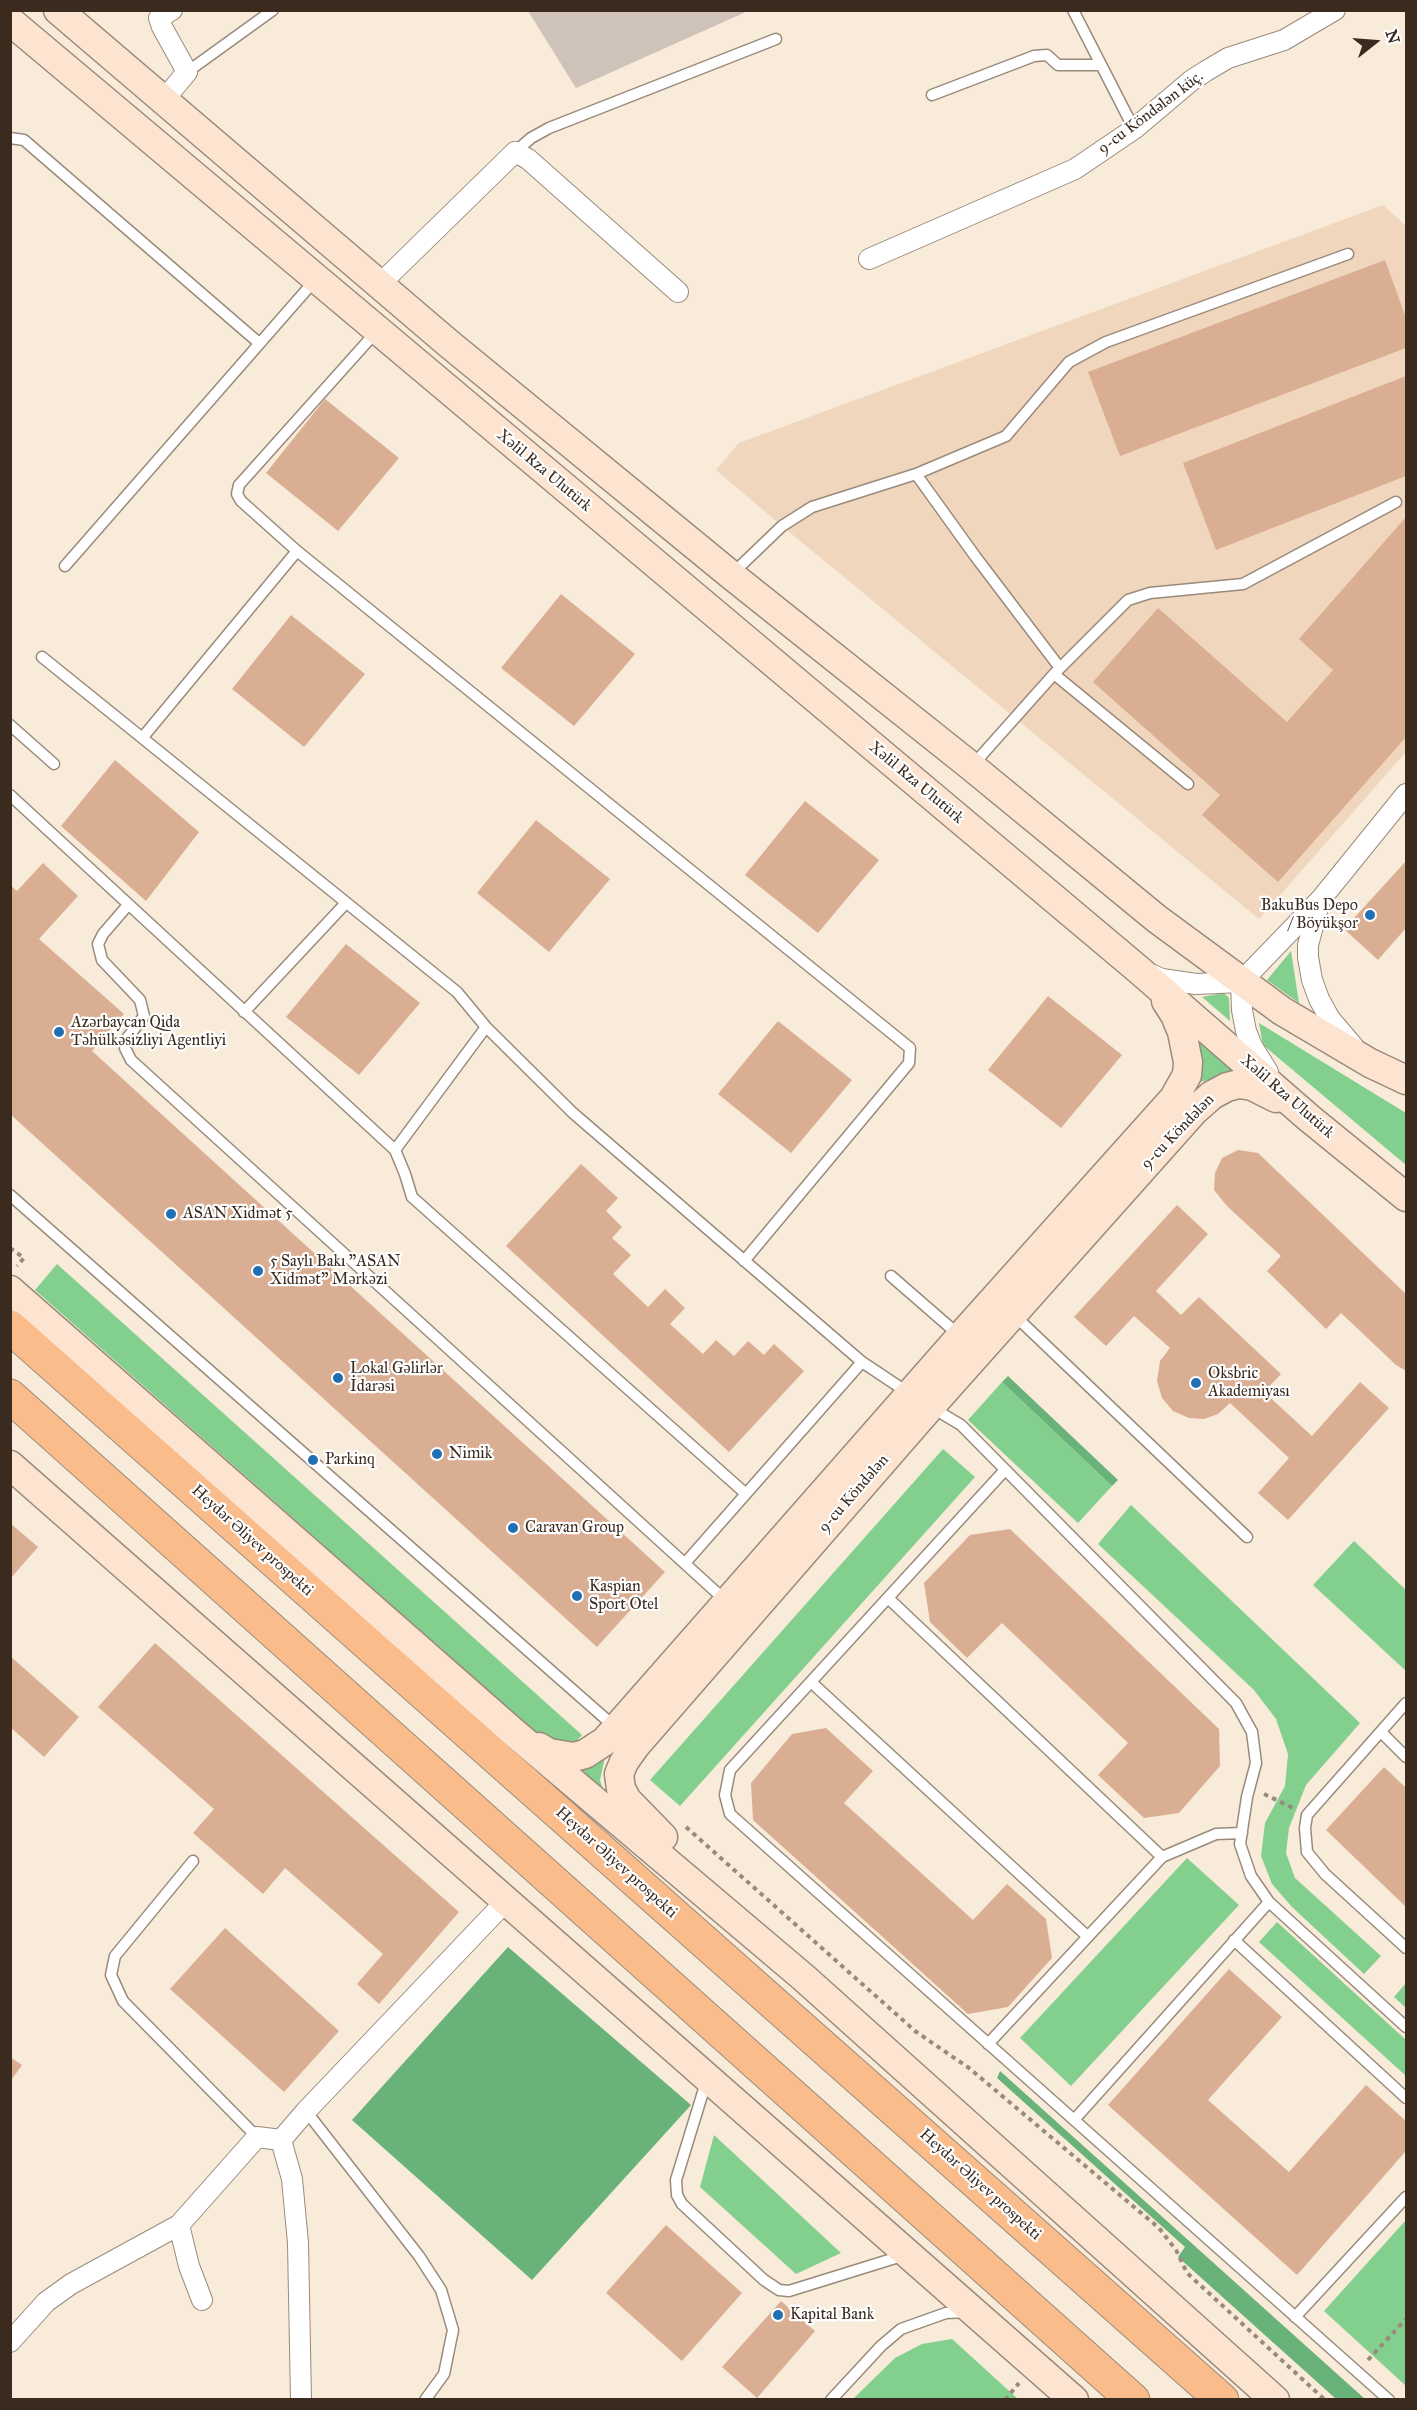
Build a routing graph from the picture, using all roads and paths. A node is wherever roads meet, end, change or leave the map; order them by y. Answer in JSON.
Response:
{"nodes":[{"id":1,"x":58,"y":10,"type":"edge"},
{"id":2,"x":273,"y":10,"type":"edge"},
{"id":3,"x":1073,"y":10,"type":"edge"},
{"id":4,"x":1335,"y":10,"type":"edge"},
{"id":5,"x":161,"y":13,"type":"edge"},
{"id":6,"x":17,"y":33,"type":"edge"},
{"id":7,"x":776,"y":39,"type":"dead end"},
{"id":8,"x":1101,"y":65,"type":"junction"},
{"id":9,"x":187,"y":72,"type":"junction"},
{"id":10,"x":932,"y":95,"type":"dead end"},
{"id":11,"x":163,"y":100,"type":"junction"},
{"id":12,"x":1134,"y":129,"type":"junction"},
{"id":13,"x":10,"y":138,"type":"edge"},
{"id":14,"x":515,"y":152,"type":"junction"},
{"id":15,"x":1348,"y":254,"type":"dead end"},
{"id":16,"x":869,"y":259,"type":"dead end"},
{"id":17,"x":316,"y":279,"type":"junction"},
{"id":18,"x":380,"y":284,"type":"junction"},
{"id":19,"x":678,"y":292,"type":"dead end"},
{"id":20,"x":377,"y":330,"type":"junction"},
{"id":21,"x":260,"y":343,"type":"junction"},
{"id":22,"x":448,"y":343,"type":"junction"},
{"id":23,"x":425,"y":371,"type":"junction"},
{"id":24,"x":916,"y":474,"type":"junction"},
{"id":25,"x":1396,"y":502,"type":"dead end"},
{"id":26,"x":297,"y":551,"type":"junction"},
{"id":27,"x":65,"y":566,"type":"dead end"},
{"id":28,"x":731,"y":575,"type":"junction"},
{"id":29,"x":42,"y":657,"type":"dead end"},
{"id":30,"x":1057,"y":671,"type":"junction"},
{"id":31,"x":10,"y":725,"type":"edge"},
{"id":32,"x":143,"y":737,"type":"junction"},
{"id":33,"x":54,"y":764,"type":"dead end"},
{"id":34,"x":972,"y":767,"type":"junction"},
{"id":35,"x":1188,"y":784,"type":"dead end"},
{"id":36,"x":1407,"y":794,"type":"edge"},
{"id":37,"x":10,"y":795,"type":"edge"},
{"id":38,"x":1321,"y":898,"type":"junction"},
{"id":39,"x":345,"y":904,"type":"junction"},
{"id":40,"x":128,"y":905,"type":"junction"},
{"id":41,"x":1275,"y":946,"type":"junction"},
{"id":42,"x":1308,"y":957,"type":"junction"},
{"id":43,"x":1139,"y":970,"type":"junction"},
{"id":44,"x":1241,"y":982,"type":"junction"},
{"id":45,"x":244,"y":1012,"type":"junction"},
{"id":46,"x":486,"y":1027,"type":"junction"},
{"id":47,"x":1370,"y":1063,"type":"junction"},
{"id":48,"x":1407,"y":1080,"type":"edge"},
{"id":49,"x":1309,"y":1118,"type":"junction"},
{"id":50,"x":395,"y":1150,"type":"junction"},
{"id":51,"x":10,"y":1195,"type":"edge"},
{"id":52,"x":1407,"y":1197,"type":"edge"},
{"id":53,"x":10,"y":1248,"type":"edge"},
{"id":54,"x":24,"y":1258,"type":"dead end"},
{"id":55,"x":744,"y":1261,"type":"junction"},
{"id":56,"x":891,"y":1276,"type":"dead end"},
{"id":57,"x":10,"y":1290,"type":"edge"},
{"id":58,"x":1013,"y":1314,"type":"junction"},
{"id":59,"x":10,"y":1327,"type":"edge"},
{"id":60,"x":960,"y":1337,"type":"junction"},
{"id":61,"x":862,"y":1362,"type":"junction"},
{"id":62,"x":10,"y":1396,"type":"edge"},
{"id":63,"x":920,"y":1400,"type":"junction"},
{"id":64,"x":10,"y":1465,"type":"edge"},
{"id":65,"x":1005,"y":1470,"type":"junction"},
{"id":66,"x":745,"y":1493,"type":"junction"},
{"id":67,"x":1247,"y":1537,"type":"dead end"},
{"id":68,"x":686,"y":1562,"type":"junction"},
{"id":69,"x":888,"y":1599,"type":"junction"},
{"id":70,"x":727,"y":1602,"type":"junction"},
{"id":71,"x":811,"y":1682,"type":"junction"},
{"id":72,"x":1407,"y":1703,"type":"edge"},
{"id":73,"x":512,"y":1731,"type":"junction"},
{"id":74,"x":1381,"y":1732,"type":"junction"},
{"id":75,"x":626,"y":1737,"type":"junction"},
{"id":76,"x":1407,"y":1756,"type":"edge"},
{"id":77,"x":1250,"y":1787,"type":"junction"},
{"id":78,"x":1307,"y":1815,"type":"junction"},
{"id":79,"x":681,"y":1823,"type":"dead end"},
{"id":80,"x":1242,"y":1833,"type":"junction"},
{"id":81,"x":1161,"y":1857,"type":"junction"},
{"id":82,"x":193,"y":1861,"type":"dead end"},
{"id":83,"x":506,"y":1901,"type":"junction"},
{"id":84,"x":1269,"y":1902,"type":"junction"},
{"id":85,"x":1088,"y":1936,"type":"junction"},
{"id":86,"x":1234,"y":1940,"type":"junction"},
{"id":87,"x":1407,"y":1948,"type":"edge"},
{"id":88,"x":802,"y":1977,"type":"junction"},
{"id":89,"x":1407,"y":2027,"type":"edge"},
{"id":90,"x":988,"y":2044,"type":"junction"},
{"id":91,"x":708,"y":2076,"type":"junction"},
{"id":92,"x":1407,"y":2098,"type":"edge"},
{"id":93,"x":306,"y":2111,"type":"junction"},
{"id":94,"x":1074,"y":2120,"type":"junction"},
{"id":95,"x":257,"y":2138,"type":"junction"},
{"id":96,"x":281,"y":2140,"type":"junction"},
{"id":97,"x":1407,"y":2197,"type":"edge"},
{"id":98,"x":178,"y":2225,"type":"junction"},
{"id":99,"x":910,"y":2254,"type":"junction"},
{"id":100,"x":202,"y":2300,"type":"dead end"},
{"id":101,"x":976,"y":2311,"type":"junction"},
{"id":102,"x":1295,"y":2317,"type":"junction"},
{"id":103,"x":1407,"y":2319,"type":"edge"},
{"id":104,"x":10,"y":2342,"type":"edge"},
{"id":105,"x":1357,"y":2371,"type":"junction"},
{"id":106,"x":301,"y":2400,"type":"edge"},
{"id":107,"x":425,"y":2400,"type":"edge"},
{"id":108,"x":831,"y":2400,"type":"edge"},
{"id":109,"x":1074,"y":2400,"type":"edge"},
{"id":110,"x":1133,"y":2400,"type":"edge"},
{"id":111,"x":1222,"y":2400,"type":"edge"},
{"id":112,"x":1275,"y":2400,"type":"edge"},
{"id":113,"x":1325,"y":2400,"type":"edge"},
{"id":114,"x":1389,"y":2400,"type":"edge"}],
"edges":[{"from":1,"to":11,"type":"main road"},
{"from":2,"to":9,"type":"lane"},
{"from":3,"to":8,"type":"lane"},
{"from":4,"to":12,"type":"street","name":"9-cu Köndələn küç."},
{"from":5,"to":9,"type":"street"},
{"from":6,"to":17,"type":"main road","name":"Xəlil Rza Ulutürk"},
{"from":7,"to":14,"type":"lane"},
{"from":8,"to":10,"type":"lane"},
{"from":8,"to":12,"type":"lane"},
{"from":9,"to":11,"type":"street"},
{"from":11,"to":18,"type":"main road"},
{"from":12,"to":16,"type":"street","name":"9-cu Köndələn küç."},
{"from":13,"to":21,"type":"lane"},
{"from":14,"to":18,"type":"street"},
{"from":14,"to":19,"type":"street"},
{"from":15,"to":24,"type":"lane"},
{"from":17,"to":20,"type":"main road","name":"Xəlil Rza Ulutürk"},
{"from":17,"to":21,"type":"lane"},
{"from":18,"to":22,"type":"main road"},
{"from":20,"to":23,"type":"main road","name":"Xəlil Rza Ulutürk"},
{"from":20,"to":26,"type":"lane"},
{"from":21,"to":27,"type":"lane"},
{"from":22,"to":23,"type":"main road"},
{"from":22,"to":28,"type":"main road"},
{"from":23,"to":43,"type":"main road","name":"Xəlil Rza Ulutürk"},
{"from":24,"to":28,"type":"lane"},
{"from":24,"to":30,"type":"lane"},
{"from":25,"to":30,"type":"lane"},
{"from":26,"to":32,"type":"lane"},
{"from":26,"to":55,"type":"lane"},
{"from":28,"to":34,"type":"main road"},
{"from":29,"to":32,"type":"lane"},
{"from":30,"to":34,"type":"lane"},
{"from":30,"to":35,"type":"lane"},
{"from":31,"to":33,"type":"lane"},
{"from":32,"to":39,"type":"lane"},
{"from":34,"to":44,"type":"main road"},
{"from":36,"to":38,"type":"street"},
{"from":37,"to":40,"type":"lane"},
{"from":38,"to":41,"type":"street"},
{"from":38,"to":42,"type":"street"},
{"from":39,"to":45,"type":"lane"},
{"from":39,"to":46,"type":"lane"},
{"from":40,"to":45,"type":"lane"},
{"from":40,"to":68,"type":"lane"},
{"from":41,"to":42,"type":"street"},
{"from":41,"to":44,"type":"street"},
{"from":42,"to":47,"type":"street"},
{"from":43,"to":44,"type":"street"},
{"from":43,"to":49,"type":"main road","name":"Xəlil Rza Ulutürk"},
{"from":43,"to":60,"type":"main road","name":"9-cu Köndələn"},
{"from":44,"to":47,"type":"main road"},
{"from":44,"to":49,"type":"street"},
{"from":45,"to":50,"type":"lane"},
{"from":46,"to":50,"type":"lane"},
{"from":46,"to":55,"type":"lane"},
{"from":47,"to":48,"type":"main road"},
{"from":49,"to":52,"type":"main road","name":"Xəlil Rza Ulutürk"},
{"from":49,"to":58,"type":"main road","name":"9-cu Köndələn"},
{"from":50,"to":66,"type":"lane"},
{"from":51,"to":75,"type":"lane"},
{"from":53,"to":54,"type":"path"},
{"from":55,"to":61,"type":"lane"},
{"from":56,"to":60,"type":"lane"},
{"from":57,"to":73,"type":"main road"},
{"from":58,"to":63,"type":"main road","name":"9-cu Köndələn"},
{"from":58,"to":67,"type":"lane"},
{"from":59,"to":111,"type":"highway","name":"Heydər Əliyev prospekti"},
{"from":60,"to":63,"type":"main road","name":"9-cu Köndələn"},
{"from":61,"to":63,"type":"lane"},
{"from":61,"to":66,"type":"lane"},
{"from":62,"to":110,"type":"highway"},
{"from":63,"to":65,"type":"lane"},
{"from":63,"to":70,"type":"main road","name":"9-cu Köndələn"},
{"from":63,"to":75,"type":"main road","name":"9-cu Köndələn"},
{"from":64,"to":83,"type":"main road"},
{"from":65,"to":69,"type":"lane"},
{"from":65,"to":77,"type":"lane"},
{"from":66,"to":68,"type":"lane"},
{"from":68,"to":70,"type":"lane"},
{"from":69,"to":71,"type":"lane"},
{"from":69,"to":81,"type":"lane"},
{"from":70,"to":75,"type":"main road","name":"9-cu Köndələn"},
{"from":71,"to":85,"type":"lane"},
{"from":71,"to":90,"type":"lane"},
{"from":72,"to":74,"type":"lane"},
{"from":73,"to":75,"type":"main road","name":"9-cu Köndələn"},
{"from":73,"to":88,"type":"main road"},
{"from":74,"to":76,"type":"lane"},
{"from":74,"to":78,"type":"lane"},
{"from":75,"to":88,"type":"main road","name":"9-cu Köndələn"},
{"from":77,"to":78,"type":"path"},
{"from":77,"to":80,"type":"lane"},
{"from":78,"to":87,"type":"lane"},
{"from":79,"to":113,"type":"path"},
{"from":80,"to":81,"type":"lane"},
{"from":80,"to":84,"type":"lane"},
{"from":81,"to":85,"type":"lane"},
{"from":82,"to":95,"type":"lane"},
{"from":83,"to":91,"type":"main road"},
{"from":83,"to":93,"type":"street"},
{"from":84,"to":86,"type":"lane"},
{"from":84,"to":89,"type":"lane"},
{"from":85,"to":90,"type":"lane"},
{"from":86,"to":92,"type":"lane"},
{"from":86,"to":94,"type":"lane"},
{"from":88,"to":112,"type":"main road"},
{"from":90,"to":94,"type":"lane"},
{"from":91,"to":99,"type":"main road"},
{"from":91,"to":99,"type":"lane"},
{"from":93,"to":96,"type":"street"},
{"from":93,"to":107,"type":"lane"},
{"from":94,"to":102,"type":"lane"},
{"from":95,"to":96,"type":"street"},
{"from":95,"to":98,"type":"street"},
{"from":96,"to":106,"type":"street"},
{"from":97,"to":102,"type":"lane"},
{"from":98,"to":100,"type":"street"},
{"from":98,"to":104,"type":"street"},
{"from":99,"to":101,"type":"main road"},
{"from":101,"to":108,"type":"lane"},
{"from":101,"to":109,"type":"main road"},
{"from":102,"to":105,"type":"lane"},
{"from":103,"to":105,"type":"path"},
{"from":105,"to":114,"type":"lane"}]}
